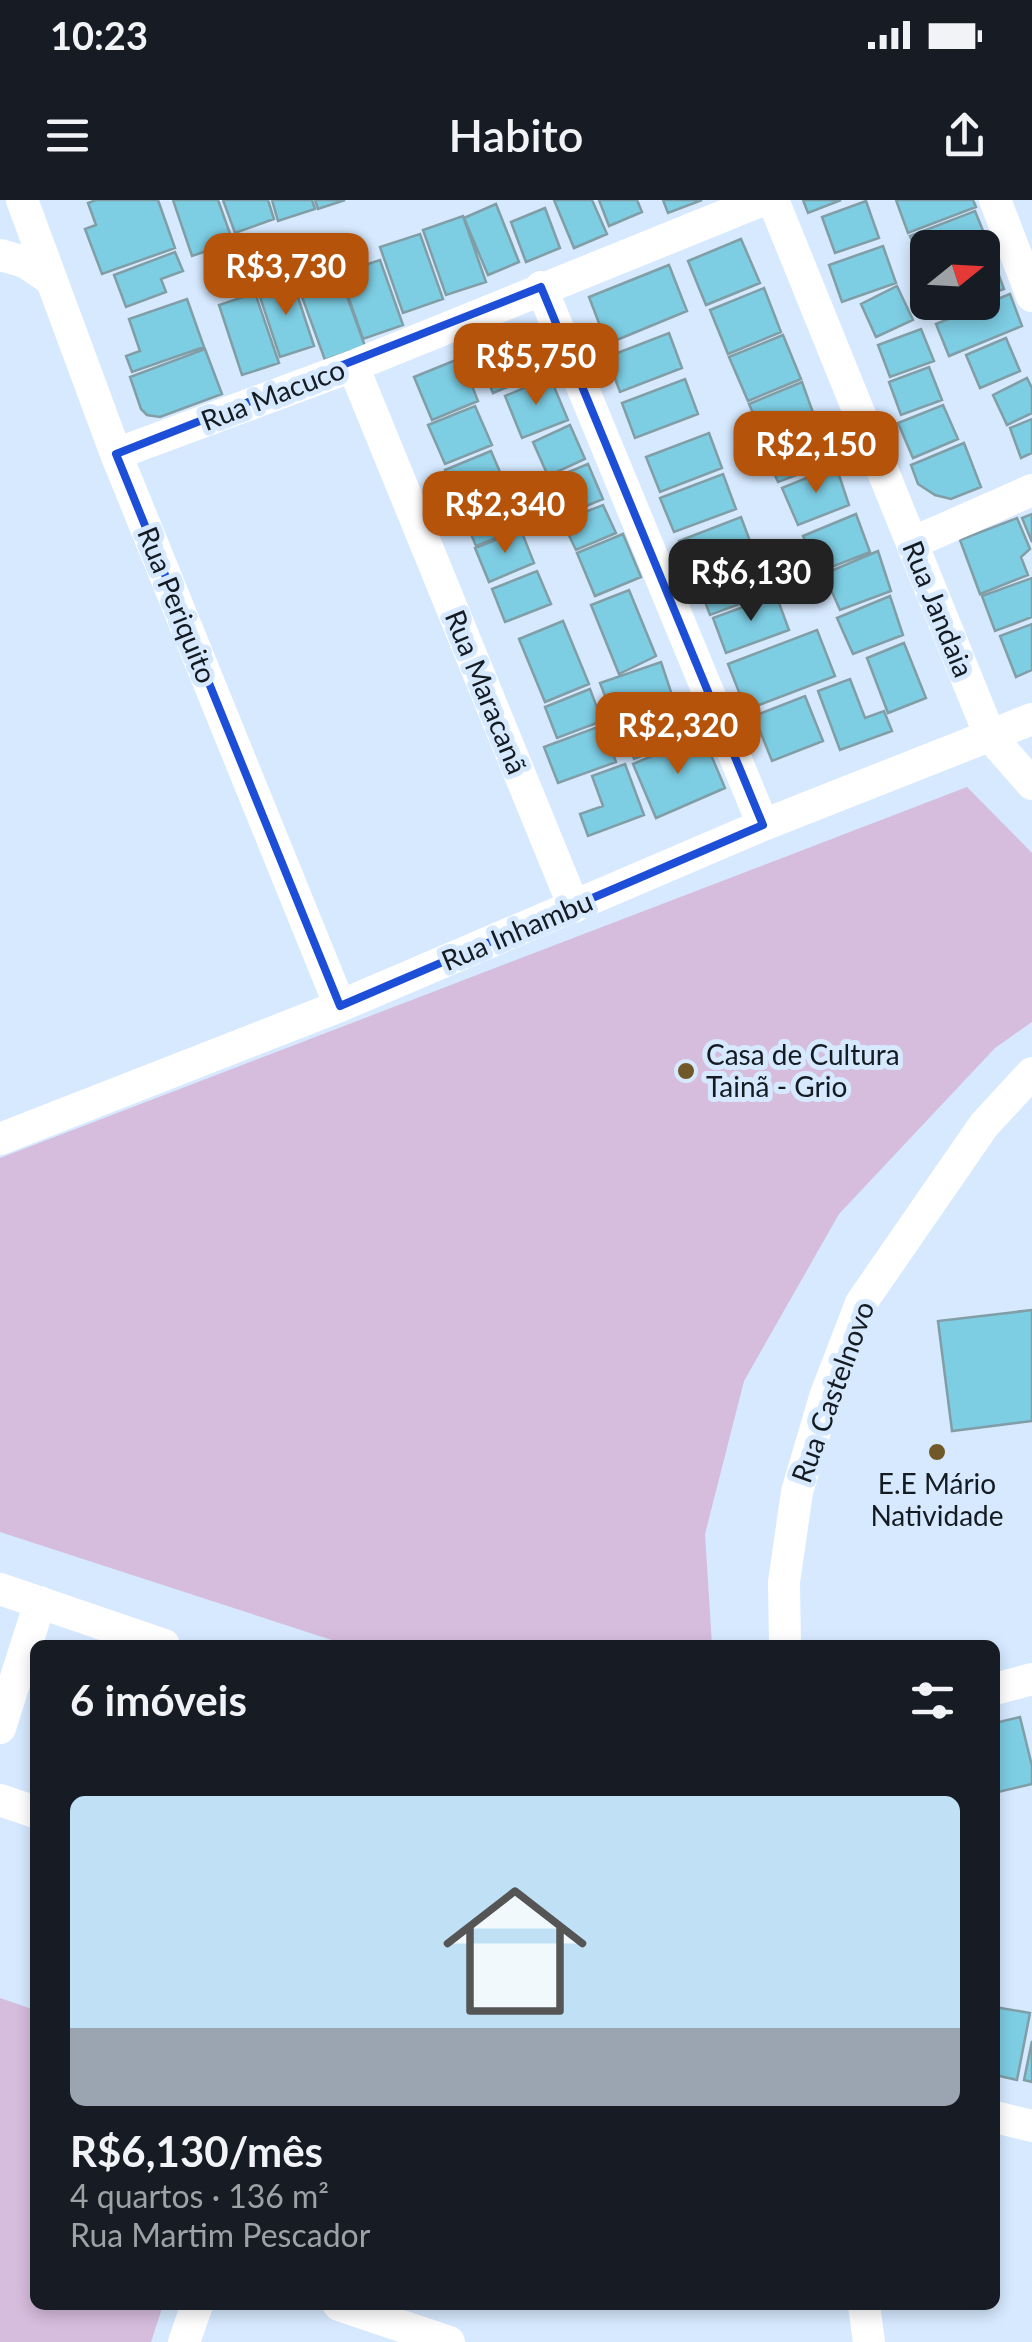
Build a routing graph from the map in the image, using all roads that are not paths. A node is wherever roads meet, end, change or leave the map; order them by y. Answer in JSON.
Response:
{"nodes":[{"id":1,"x":22,"y":200,"type":"edge"},
{"id":2,"x":763,"y":200,"type":"edge"},
{"id":3,"x":773,"y":200,"type":"edge"},
{"id":4,"x":996,"y":200,"type":"edge"},
{"id":5,"x":0,"y":254,"type":"edge"},
{"id":6,"x":50,"y":279,"type":"junction"},
{"id":7,"x":541,"y":287,"type":"junction"},
{"id":8,"x":1032,"y":296,"type":"edge"},
{"id":9,"x":352,"y":366,"type":"junction"},
{"id":10,"x":116,"y":454,"type":"junction"},
{"id":11,"x":1032,"y":490,"type":"edge"},
{"id":12,"x":912,"y":542,"type":"junction"},
{"id":13,"x":1032,"y":719,"type":"edge"},
{"id":14,"x":990,"y":736,"type":"junction"},
{"id":15,"x":1032,"y":784,"type":"edge"},
{"id":16,"x":763,"y":825,"type":"junction"},
{"id":17,"x":574,"y":906,"type":"junction"},
{"id":18,"x":340,"y":1006,"type":"junction"},
{"id":19,"x":1032,"y":1073,"type":"edge"},
{"id":20,"x":0,"y":1139,"type":"edge"},
{"id":21,"x":0,"y":1589,"type":"edge"},
{"id":22,"x":40,"y":1602,"type":"junction"},
{"id":23,"x":150,"y":1640,"type":"edge"},
{"id":24,"x":784,"y":1640,"type":"edge"},
{"id":25,"x":1032,"y":1680,"type":"edge"},
{"id":26,"x":1000,"y":1688,"type":"edge"},
{"id":27,"x":0,"y":1728,"type":"edge"},
{"id":28,"x":0,"y":1800,"type":"edge"},
{"id":29,"x":30,"y":1810,"type":"edge"},
{"id":30,"x":1000,"y":2118,"type":"edge"},
{"id":31,"x":1032,"y":2126,"type":"edge"},
{"id":32,"x":195,"y":2310,"type":"edge"},
{"id":33,"x":347,"y":2310,"type":"edge"},
{"id":34,"x":865,"y":2310,"type":"edge"},
{"id":35,"x":380,"y":2331,"type":"edge"},
{"id":36,"x":184,"y":2342,"type":"edge"},
{"id":37,"x":450,"y":2342,"type":"edge"},
{"id":38,"x":869,"y":2342,"type":"edge"}],
"edges":[{"from":1,"to":6,"type":"street","name":"Rua Periquito"},
{"from":2,"to":7,"type":"street","name":"Rua Macuco"},
{"from":3,"to":12,"type":"street","name":"Rua Jandaia"},
{"from":4,"to":8,"type":"street"},
{"from":5,"to":6,"type":"street"},
{"from":6,"to":10,"type":"street","name":"Rua Periquito"},
{"from":7,"to":9,"type":"street","name":"Rua Macuco"},
{"from":7,"to":16,"type":"street"},
{"from":9,"to":10,"type":"street","name":"Rua Macuco"},
{"from":9,"to":17,"type":"street","name":"Rua Maracanã"},
{"from":10,"to":18,"type":"street","name":"Rua Periquito"},
{"from":11,"to":12,"type":"street"},
{"from":12,"to":14,"type":"street","name":"Rua Jandaia"},
{"from":13,"to":14,"type":"street","name":"Rua Inhambu"},
{"from":14,"to":15,"type":"street","name":"Rua Jandaia"},
{"from":14,"to":16,"type":"street","name":"Rua Inhambu"},
{"from":16,"to":17,"type":"street","name":"Rua Inhambu"},
{"from":17,"to":18,"type":"street","name":"Rua Inhambu"},
{"from":18,"to":20,"type":"street","name":"Rua Inhambu"},
{"from":19,"to":24,"type":"street","name":"Rua Castelnovo"},
{"from":21,"to":22,"type":"street"},
{"from":22,"to":23,"type":"street"},
{"from":22,"to":27,"type":"street"},
{"from":25,"to":26,"type":"street"},
{"from":28,"to":29,"type":"street"},
{"from":30,"to":31,"type":"street"},
{"from":32,"to":36,"type":"street"},
{"from":33,"to":35,"type":"street"},
{"from":34,"to":38,"type":"street"},
{"from":35,"to":37,"type":"street"}]}
